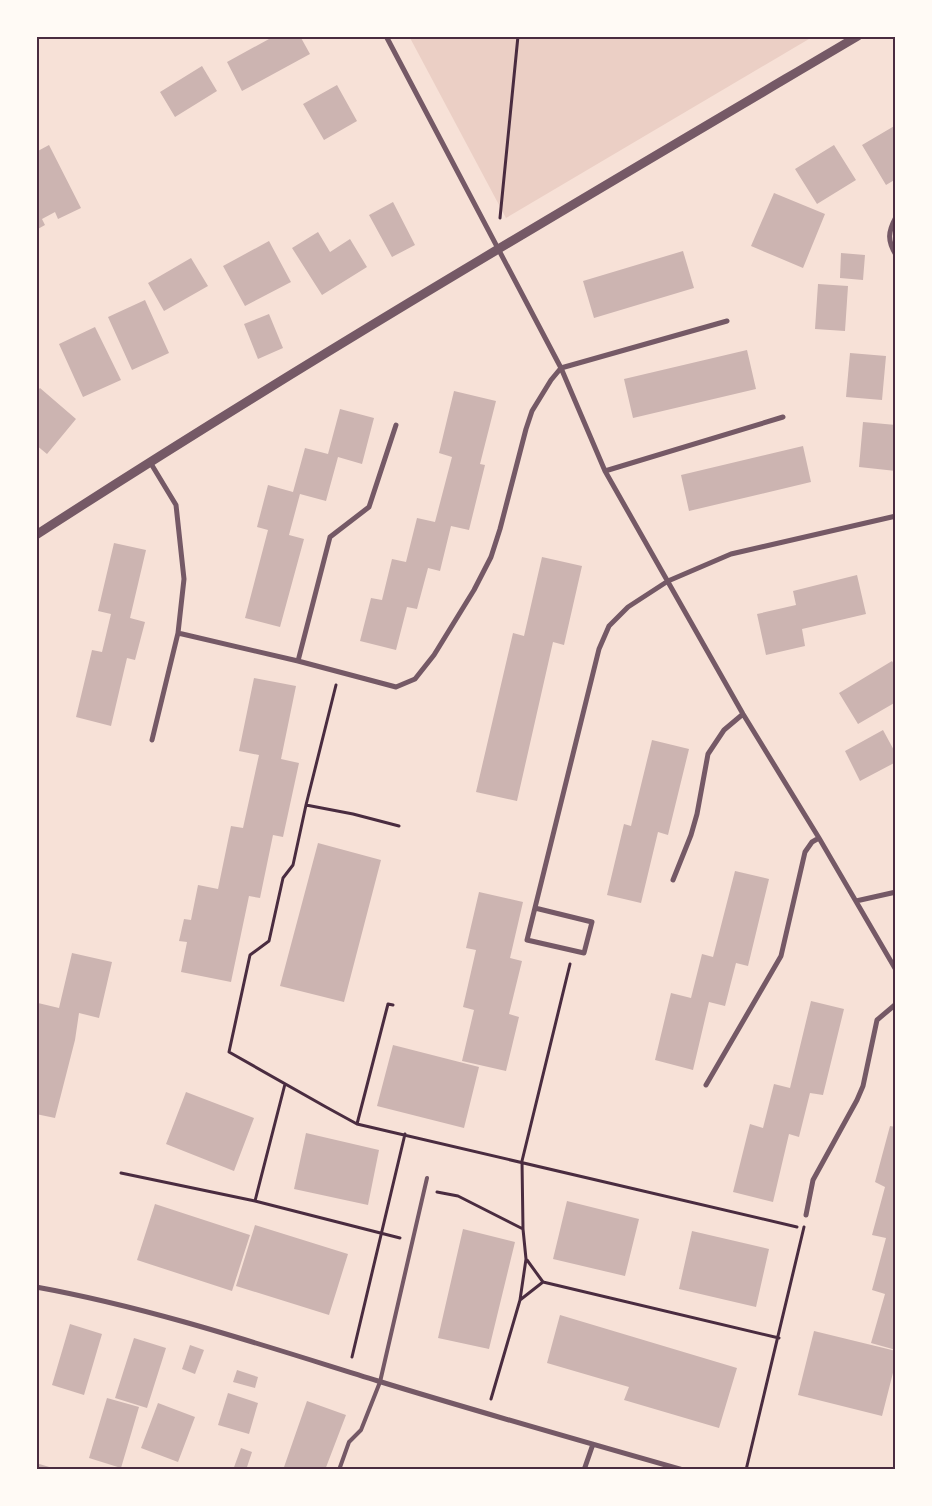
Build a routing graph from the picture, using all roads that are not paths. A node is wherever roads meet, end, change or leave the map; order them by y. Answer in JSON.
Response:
{"nodes":[{"id":1,"x":386,"y":36,"type":"edge"},
{"id":2,"x":858,"y":36,"type":"edge"},
{"id":3,"x":896,"y":217,"type":"edge"},
{"id":4,"x":496,"y":246,"type":"junction"},
{"id":5,"x":896,"y":255,"type":"edge"},
{"id":6,"x":727,"y":320,"type":"dead end"},
{"id":7,"x":562,"y":368,"type":"junction"},
{"id":8,"x":784,"y":417,"type":"dead end"},
{"id":9,"x":396,"y":425,"type":"dead end"},
{"id":10,"x":150,"y":462,"type":"junction"},
{"id":11,"x":605,"y":471,"type":"junction"},
{"id":12,"x":896,"y":516,"type":"edge"},
{"id":13,"x":36,"y":535,"type":"edge"},
{"id":14,"x":668,"y":581,"type":"junction"},
{"id":15,"x":178,"y":633,"type":"junction"},
{"id":16,"x":298,"y":661,"type":"junction"},
{"id":17,"x":743,"y":714,"type":"junction"},
{"id":18,"x":152,"y":740,"type":"dead end"},
{"id":19,"x":819,"y":838,"type":"junction"},
{"id":20,"x":673,"y":880,"type":"dead end"},
{"id":21,"x":896,"y":892,"type":"edge"},
{"id":22,"x":856,"y":901,"type":"junction"},
{"id":23,"x":535,"y":908,"type":"junction"},
{"id":24,"x":896,"y":970,"type":"edge"},
{"id":25,"x":896,"y":1004,"type":"edge"},
{"id":26,"x":706,"y":1085,"type":"dead end"},
{"id":27,"x":427,"y":1178,"type":"dead end"},
{"id":28,"x":806,"y":1215,"type":"road end"},
{"id":29,"x":36,"y":1287,"type":"edge"},
{"id":30,"x":380,"y":1382,"type":"junction"},
{"id":31,"x":593,"y":1444,"type":"junction"},
{"id":32,"x":339,"y":1470,"type":"edge"},
{"id":33,"x":584,"y":1470,"type":"edge"},
{"id":34,"x":683,"y":1470,"type":"edge"}],
"edges":[{"from":1,"to":4,"type":"street"},
{"from":2,"to":4,"type":"street"},
{"from":3,"to":5,"type":"street"},
{"from":4,"to":7,"type":"street"},
{"from":4,"to":10,"type":"street"},
{"from":6,"to":7,"type":"street"},
{"from":7,"to":11,"type":"street"},
{"from":7,"to":16,"type":"street"},
{"from":8,"to":11,"type":"street"},
{"from":9,"to":16,"type":"street"},
{"from":10,"to":13,"type":"street"},
{"from":10,"to":15,"type":"street"},
{"from":11,"to":14,"type":"street"},
{"from":12,"to":14,"type":"street"},
{"from":14,"to":17,"type":"street"},
{"from":14,"to":23,"type":"street"},
{"from":15,"to":16,"type":"street"},
{"from":15,"to":18,"type":"street"},
{"from":17,"to":19,"type":"street"},
{"from":17,"to":20,"type":"street"},
{"from":19,"to":22,"type":"street"},
{"from":19,"to":26,"type":"street"},
{"from":21,"to":22,"type":"street"},
{"from":22,"to":24,"type":"street"},
{"from":23,"to":23,"type":"street"},
{"from":25,"to":28,"type":"street"},
{"from":27,"to":30,"type":"lane"},
{"from":29,"to":30,"type":"street"},
{"from":30,"to":31,"type":"street"},
{"from":30,"to":32,"type":"lane"},
{"from":31,"to":33,"type":"street"},
{"from":31,"to":34,"type":"street"}]}
